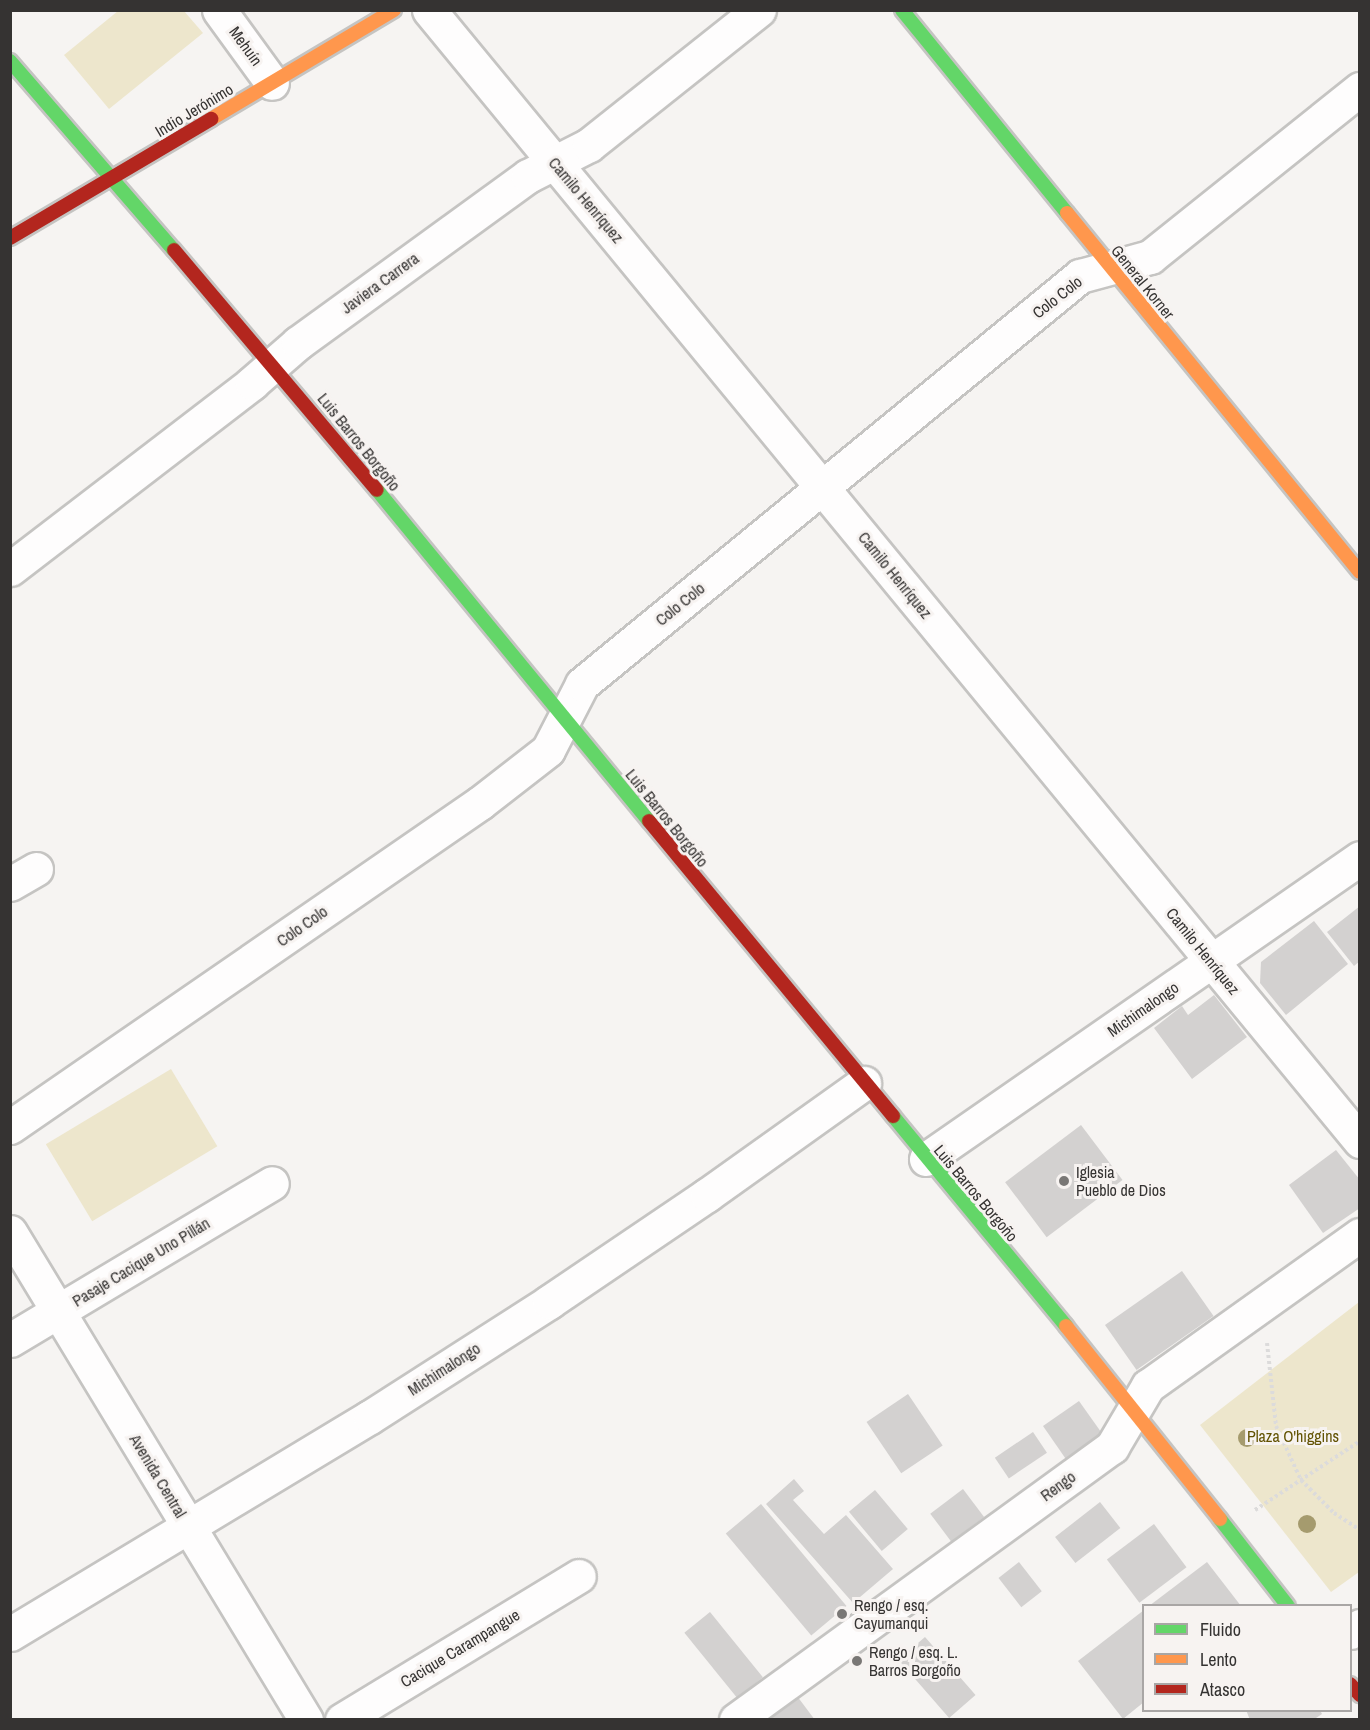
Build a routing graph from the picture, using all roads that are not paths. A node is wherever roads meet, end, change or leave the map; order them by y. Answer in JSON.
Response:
{"nodes":[{"id":1,"x":219,"y":10,"type":"edge"},
{"id":2,"x":394,"y":10,"type":"edge"},
{"id":3,"x":429,"y":10,"type":"edge"},
{"id":4,"x":759,"y":10,"type":"edge"},
{"id":5,"x":902,"y":10,"type":"edge"},
{"id":6,"x":10,"y":61,"type":"edge"},
{"id":7,"x":272,"y":83,"type":"junction"},
{"id":8,"x":1359,"y":89,"type":"edge"},
{"id":9,"x":555,"y":162,"type":"junction"},
{"id":10,"x":113,"y":176,"type":"junction"},
{"id":11,"x":10,"y":238,"type":"edge"},
{"id":12,"x":1108,"y":267,"type":"junction"},
{"id":13,"x":273,"y":364,"type":"junction"},
{"id":14,"x":822,"y":487,"type":"junction"},
{"id":15,"x":10,"y":568,"type":"edge"},
{"id":16,"x":1359,"y":572,"type":"edge"},
{"id":17,"x":564,"y":718,"type":"junction"},
{"id":18,"x":1359,"y":858,"type":"edge"},
{"id":19,"x":1211,"y":961,"type":"junction"},
{"id":20,"x":864,"y":1083,"type":"junction"},
{"id":21,"x":10,"y":1127,"type":"edge"},
{"id":22,"x":1359,"y":1141,"type":"edge"},
{"id":23,"x":926,"y":1159,"type":"junction"},
{"id":24,"x":272,"y":1183,"type":"dead end"},
{"id":25,"x":10,"y":1232,"type":"edge"},
{"id":26,"x":1359,"y":1235,"type":"edge"},
{"id":27,"x":59,"y":1311,"type":"junction"},
{"id":28,"x":10,"y":1340,"type":"edge"},
{"id":29,"x":1133,"y":1407,"type":"junction"},
{"id":30,"x":189,"y":1527,"type":"junction"},
{"id":31,"x":579,"y":1576,"type":"dead end"},
{"id":32,"x":1287,"y":1604,"type":"edge"},
{"id":33,"x":10,"y":1634,"type":"edge"},
{"id":34,"x":306,"y":1719,"type":"edge"},
{"id":35,"x":342,"y":1719,"type":"edge"},
{"id":36,"x":736,"y":1719,"type":"edge"}],
"edges":[{"from":1,"to":7,"type":"street","name":"Mehuín"},
{"from":2,"to":7,"type":"street","name":"Indio Jerónimo"},
{"from":3,"to":9,"type":"street","name":"Camilo Henríquez"},
{"from":4,"to":9,"type":"street","name":"Javiera Carrera"},
{"from":5,"to":12,"type":"street","name":"General Korner"},
{"from":6,"to":10,"type":"street","name":"Luis Barros Borgoño"},
{"from":7,"to":10,"type":"street","name":"Indio Jerónimo"},
{"from":8,"to":12,"type":"street","name":"Colo Colo"},
{"from":9,"to":13,"type":"street","name":"Javiera Carrera"},
{"from":9,"to":14,"type":"street","name":"Camilo Henríquez"},
{"from":10,"to":11,"type":"street","name":"Indio Jerónimo"},
{"from":10,"to":13,"type":"street","name":"Luis Barros Borgoño"},
{"from":12,"to":14,"type":"street","name":"Colo Colo"},
{"from":12,"to":16,"type":"street","name":"General Korner"},
{"from":13,"to":15,"type":"street","name":"Javiera Carrera"},
{"from":13,"to":17,"type":"street","name":"Luis Barros Borgoño"},
{"from":14,"to":17,"type":"street","name":"Colo Colo"},
{"from":14,"to":19,"type":"street","name":"Camilo Henríquez"},
{"from":17,"to":20,"type":"street","name":"Luis Barros Borgoño"},
{"from":17,"to":21,"type":"street","name":"Colo Colo"},
{"from":18,"to":19,"type":"street","name":"Michimalongo"},
{"from":19,"to":22,"type":"street","name":"Camilo Henríquez"},
{"from":19,"to":23,"type":"street","name":"Michimalongo"},
{"from":20,"to":23,"type":"street","name":"Luis Barros Borgoño"},
{"from":20,"to":30,"type":"street","name":"Michimalongo"},
{"from":23,"to":29,"type":"street","name":"Luis Barros Borgoño"},
{"from":24,"to":27,"type":"street","name":"Pasaje Cacique Uno Pillán"},
{"from":25,"to":27,"type":"street","name":"Avenida Central"},
{"from":26,"to":29,"type":"street","name":"Rengo"},
{"from":27,"to":28,"type":"street","name":"Pasaje Cacique Uno Pillán"},
{"from":27,"to":30,"type":"street","name":"Avenida Central"},
{"from":29,"to":32,"type":"street","name":"Luis Barros Borgoño"},
{"from":29,"to":36,"type":"street","name":"Rengo"},
{"from":30,"to":33,"type":"street","name":"Michimalongo"},
{"from":30,"to":34,"type":"street","name":"Avenida Central"},
{"from":31,"to":35,"type":"street","name":"Cacique Carampangue"}]}
